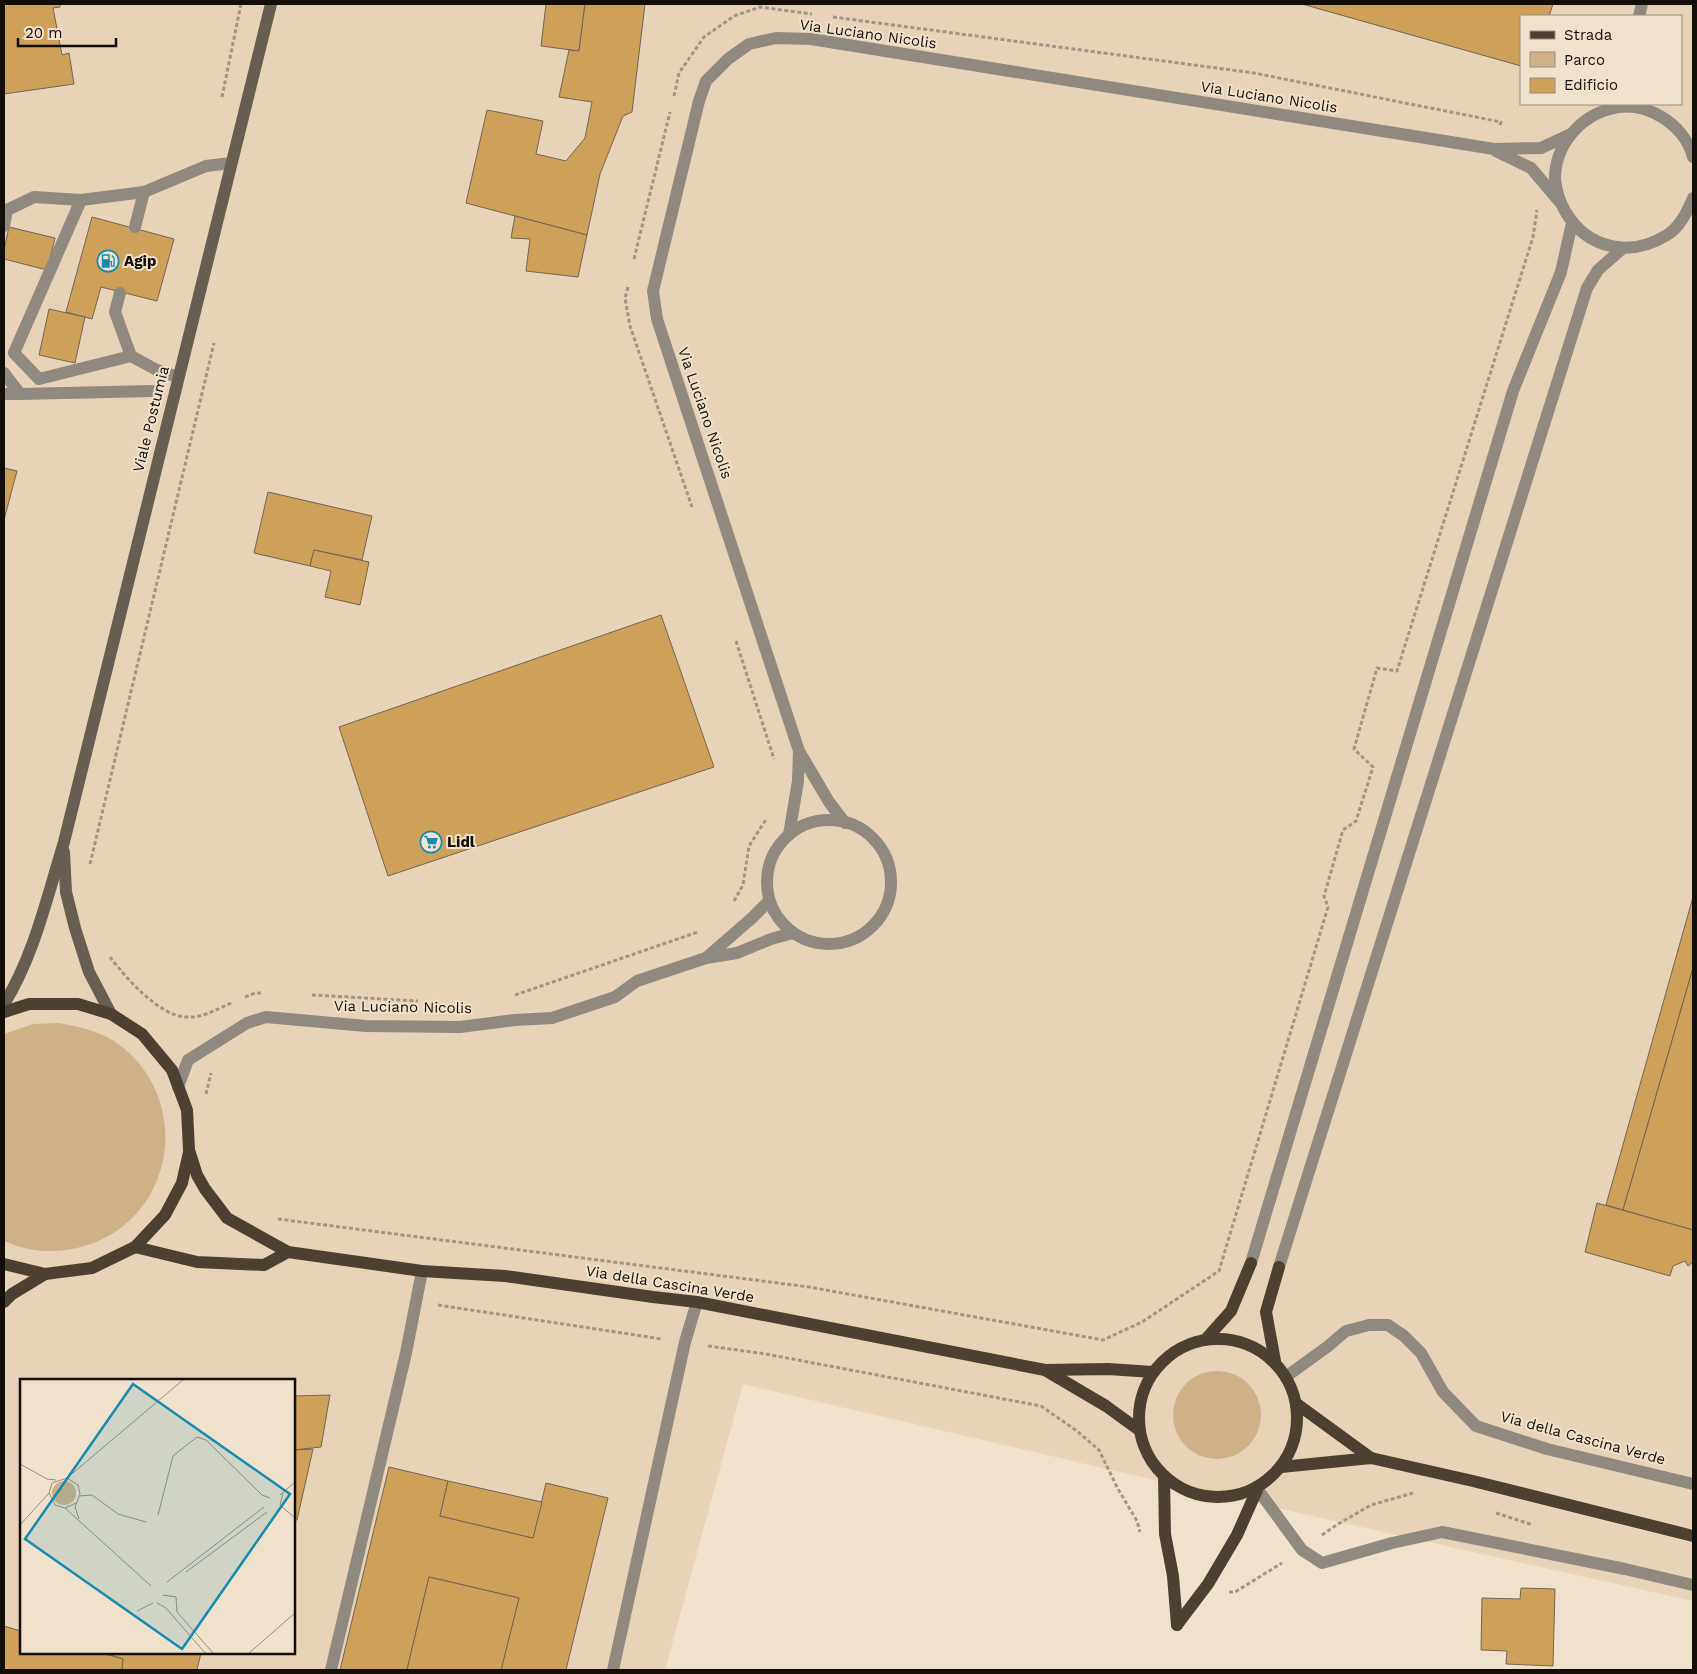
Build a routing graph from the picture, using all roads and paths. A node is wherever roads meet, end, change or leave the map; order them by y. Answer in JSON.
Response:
{"nodes":[{"id":1,"x":271,"y":4,"type":"edge"},
{"id":2,"x":820,"y":15,"type":"dead end"},
{"id":3,"x":830,"y":16,"type":"dead end"},
{"id":4,"x":673,"y":101,"type":"dead end"},
{"id":5,"x":1600,"y":105,"type":"edge"},
{"id":6,"x":1663,"y":105,"type":"edge"},
{"id":7,"x":670,"y":110,"type":"dead end"},
{"id":8,"x":1589,"y":118,"type":"junction"},
{"id":9,"x":1677,"y":128,"type":"junction"},
{"id":10,"x":1570,"y":134,"type":"junction"},
{"id":11,"x":1693,"y":136,"type":"edge"},
{"id":12,"x":1494,"y":149,"type":"junction"},
{"id":13,"x":1693,"y":157,"type":"edge"},
{"id":14,"x":231,"y":163,"type":"junction"},
{"id":15,"x":144,"y":192,"type":"junction"},
{"id":16,"x":1693,"y":198,"type":"edge"},
{"id":17,"x":81,"y":200,"type":"junction"},
{"id":18,"x":1560,"y":202,"type":"junction"},
{"id":19,"x":1532,"y":203,"type":"dead end"},
{"id":20,"x":1572,"y":223,"type":"junction"},
{"id":21,"x":4,"y":226,"type":"edge"},
{"id":22,"x":135,"y":227,"type":"dead end"},
{"id":23,"x":1623,"y":248,"type":"junction"},
{"id":24,"x":633,"y":266,"type":"dead end"},
{"id":25,"x":629,"y":282,"type":"dead end"},
{"id":26,"x":120,"y":294,"type":"dead end"},
{"id":27,"x":216,"y":334,"type":"dead end"},
{"id":28,"x":131,"y":356,"type":"junction"},
{"id":29,"x":4,"y":373,"type":"edge"},
{"id":30,"x":178,"y":377,"type":"junction"},
{"id":31,"x":153,"y":391,"type":"dead end"},
{"id":32,"x":4,"y":394,"type":"edge"},
{"id":33,"x":20,"y":394,"type":"junction"},
{"id":34,"x":693,"y":511,"type":"dead end"},
{"id":35,"x":736,"y":640,"type":"dead end"},
{"id":36,"x":799,"y":751,"type":"junction"},
{"id":37,"x":776,"y":767,"type":"dead end"},
{"id":38,"x":769,"y":816,"type":"dead end"},
{"id":39,"x":845,"y":823,"type":"junction"},
{"id":40,"x":790,"y":835,"type":"junction"},
{"id":41,"x":64,"y":842,"type":"junction"},
{"id":42,"x":90,"y":873,"type":"dead end"},
{"id":43,"x":769,"y":901,"type":"junction"},
{"id":44,"x":732,"y":906,"type":"dead end"},
{"id":45,"x":705,"y":928,"type":"dead end"},
{"id":46,"x":793,"y":934,"type":"junction"},
{"id":47,"x":108,"y":954,"type":"dead end"},
{"id":48,"x":706,"y":958,"type":"junction"},
{"id":49,"x":264,"y":993,"type":"dead end"},
{"id":50,"x":310,"y":995,"type":"dead end"},
{"id":51,"x":513,"y":996,"type":"dead end"},
{"id":52,"x":243,"y":998,"type":"dead end"},
{"id":53,"x":236,"y":1001,"type":"dead end"},
{"id":54,"x":427,"y":1001,"type":"dead end"},
{"id":55,"x":4,"y":1004,"type":"edge"},
{"id":56,"x":4,"y":1012,"type":"edge"},
{"id":57,"x":111,"y":1014,"type":"junction"},
{"id":58,"x":215,"y":1067,"type":"dead end"},
{"id":59,"x":178,"y":1088,"type":"junction"},
{"id":60,"x":206,"y":1097,"type":"dead end"},
{"id":61,"x":189,"y":1150,"type":"junction"},
{"id":62,"x":271,"y":1218,"type":"dead end"},
{"id":63,"x":135,"y":1247,"type":"junction"},
{"id":64,"x":288,"y":1252,"type":"junction"},
{"id":65,"x":4,"y":1264,"type":"edge"},
{"id":66,"x":1251,"y":1264,"type":"joint"},
{"id":67,"x":1279,"y":1267,"type":"joint"},
{"id":68,"x":422,"y":1271,"type":"junction"},
{"id":69,"x":45,"y":1274,"type":"junction"},
{"id":70,"x":4,"y":1302,"type":"edge"},
{"id":71,"x":416,"y":1302,"type":"junction"},
{"id":72,"x":697,"y":1302,"type":"junction"},
{"id":73,"x":1206,"y":1339,"type":"junction"},
{"id":74,"x":685,"y":1342,"type":"junction"},
{"id":75,"x":1275,"y":1361,"type":"junction"},
{"id":76,"x":1045,"y":1370,"type":"junction"},
{"id":77,"x":1154,"y":1372,"type":"junction"},
{"id":78,"x":1286,"y":1376,"type":"junction"},
{"id":79,"x":1297,"y":1404,"type":"junction"},
{"id":80,"x":1139,"y":1430,"type":"junction"},
{"id":81,"x":1371,"y":1458,"type":"junction"},
{"id":82,"x":1281,"y":1467,"type":"junction"},
{"id":83,"x":1164,"y":1476,"type":"junction"},
{"id":84,"x":1693,"y":1484,"type":"edge"},
{"id":85,"x":1257,"y":1488,"type":"junction"},
{"id":86,"x":1693,"y":1536,"type":"edge"},
{"id":87,"x":1142,"y":1539,"type":"dead end"},
{"id":88,"x":1693,"y":1585,"type":"edge"},
{"id":89,"x":330,"y":1670,"type":"edge"},
{"id":90,"x":613,"y":1670,"type":"edge"}],
"edges":[{"from":1,"to":14,"type":"main road","name":"Viale Postumia"},
{"from":2,"to":4,"type":"path"},
{"from":3,"to":12,"type":"path"},
{"from":5,"to":8,"type":"street"},
{"from":6,"to":9,"type":"street"},
{"from":7,"to":24,"type":"path"},
{"from":8,"to":9,"type":"street"},
{"from":8,"to":10,"type":"street"},
{"from":9,"to":11,"type":"street"},
{"from":9,"to":13,"type":"street"},
{"from":10,"to":12,"type":"street","name":"Via Luciano Nicolis"},
{"from":10,"to":18,"type":"street"},
{"from":12,"to":18,"type":"street","name":"Via Luciano Nicolis"},
{"from":12,"to":36,"type":"street","name":"Via Luciano Nicolis"},
{"from":14,"to":15,"type":"street"},
{"from":14,"to":30,"type":"main road","name":"Viale Postumia"},
{"from":15,"to":17,"type":"street"},
{"from":15,"to":22,"type":"street"},
{"from":16,"to":23,"type":"street"},
{"from":17,"to":21,"type":"street"},
{"from":17,"to":28,"type":"street"},
{"from":18,"to":20,"type":"street"},
{"from":19,"to":62,"type":"path"},
{"from":20,"to":23,"type":"street"},
{"from":20,"to":66,"type":"street"},
{"from":23,"to":67,"type":"street"},
{"from":25,"to":34,"type":"path"},
{"from":26,"to":28,"type":"street"},
{"from":27,"to":42,"type":"path"},
{"from":28,"to":30,"type":"street"},
{"from":29,"to":33,"type":"street"},
{"from":30,"to":41,"type":"main road","name":"Viale Postumia"},
{"from":31,"to":33,"type":"street"},
{"from":32,"to":33,"type":"street"},
{"from":35,"to":37,"type":"path"},
{"from":36,"to":39,"type":"street","name":"Via Luciano Nicolis"},
{"from":36,"to":40,"type":"street","name":"Via Luciano Nicolis"},
{"from":38,"to":44,"type":"path"},
{"from":39,"to":40,"type":"street","name":"Via Luciano Nicolis"},
{"from":39,"to":46,"type":"street","name":"Via Luciano Nicolis"},
{"from":40,"to":43,"type":"street","name":"Via Luciano Nicolis"},
{"from":41,"to":55,"type":"main road","name":"Viale Postumia"},
{"from":41,"to":57,"type":"main road","name":"Viale Postumia"},
{"from":43,"to":46,"type":"street","name":"Via Luciano Nicolis"},
{"from":43,"to":48,"type":"street","name":"Via Luciano Nicolis"},
{"from":45,"to":51,"type":"path"},
{"from":46,"to":48,"type":"street","name":"Via Luciano Nicolis"},
{"from":47,"to":53,"type":"path"},
{"from":48,"to":59,"type":"street","name":"Via Luciano Nicolis"},
{"from":49,"to":52,"type":"path"},
{"from":50,"to":54,"type":"path"},
{"from":56,"to":57,"type":"main road"},
{"from":57,"to":59,"type":"main road"},
{"from":58,"to":60,"type":"path"},
{"from":59,"to":61,"type":"main road"},
{"from":61,"to":63,"type":"main road"},
{"from":61,"to":64,"type":"main road"},
{"from":63,"to":64,"type":"main road"},
{"from":63,"to":69,"type":"main road"},
{"from":64,"to":68,"type":"main road","name":"Via della Cascina Verde"},
{"from":65,"to":69,"type":"main road"},
{"from":66,"to":73,"type":"main road"},
{"from":67,"to":75,"type":"main road"},
{"from":68,"to":71,"type":"street"},
{"from":68,"to":72,"type":"main road","name":"Via della Cascina Verde"},
{"from":69,"to":70,"type":"main road"},
{"from":71,"to":74,"type":"path"},
{"from":71,"to":89,"type":"street"},
{"from":72,"to":74,"type":"street"},
{"from":72,"to":76,"type":"main road","name":"Via della Cascina Verde"},
{"from":73,"to":75,"type":"main road"},
{"from":73,"to":77,"type":"main road"},
{"from":74,"to":87,"type":"path"},
{"from":74,"to":90,"type":"street"},
{"from":75,"to":78,"type":"main road"},
{"from":76,"to":77,"type":"main road"},
{"from":76,"to":80,"type":"main road"},
{"from":77,"to":80,"type":"main road"},
{"from":78,"to":79,"type":"main road"},
{"from":78,"to":84,"type":"street","name":"Via della Cascina Verde"},
{"from":79,"to":81,"type":"main road"},
{"from":79,"to":82,"type":"main road"},
{"from":80,"to":83,"type":"main road"},
{"from":81,"to":82,"type":"main road"},
{"from":81,"to":86,"type":"main road"},
{"from":82,"to":85,"type":"main road"},
{"from":83,"to":85,"type":"main road"},
{"from":83,"to":85,"type":"main road"},
{"from":85,"to":88,"type":"street"}]}
